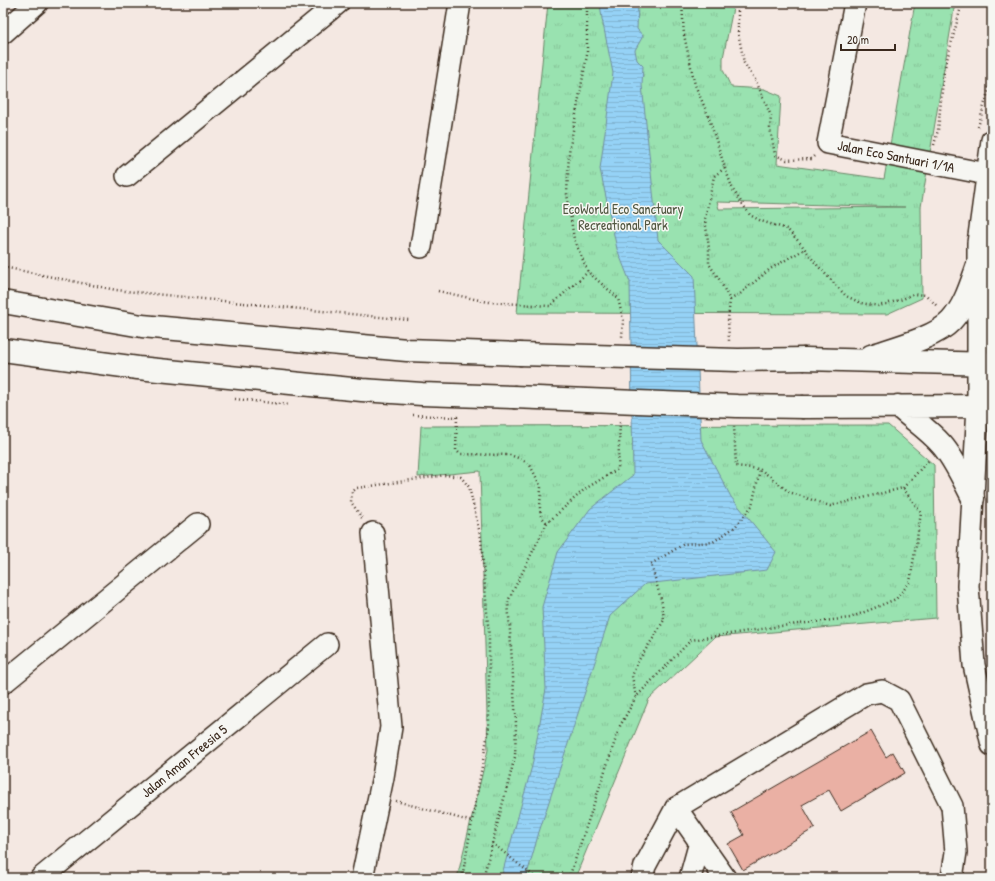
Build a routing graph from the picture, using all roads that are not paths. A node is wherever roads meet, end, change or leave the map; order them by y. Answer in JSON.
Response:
{"nodes":[{"id":1,"x":37,"y":3,"type":"edge"},
{"id":2,"x":338,"y":3,"type":"edge"},
{"id":3,"x":460,"y":3,"type":"edge"},
{"id":4,"x":855,"y":3,"type":"edge"},
{"id":5,"x":3,"y":33,"type":"edge"},
{"id":6,"x":985,"y":134,"type":"edge"},
{"id":7,"x":987,"y":174,"type":"junction"},
{"id":8,"x":127,"y":176,"type":"dead end"},
{"id":9,"x":422,"y":247,"type":"dead end"},
{"id":10,"x":978,"y":265,"type":"junction"},
{"id":11,"x":3,"y":302,"type":"edge"},
{"id":12,"x":3,"y":350,"type":"edge"},
{"id":13,"x":859,"y":360,"type":"junction"},
{"id":14,"x":985,"y":364,"type":"edge"},
{"id":15,"x":898,"y":406,"type":"junction"},
{"id":16,"x":985,"y":406,"type":"edge"},
{"id":17,"x":973,"y":498,"type":"junction"},
{"id":18,"x":198,"y":524,"type":"dead end"},
{"id":19,"x":373,"y":533,"type":"road end"},
{"id":20,"x":327,"y":644,"type":"dead end"},
{"id":21,"x":3,"y":683,"type":"edge"},
{"id":22,"x":992,"y":744,"type":"edge"},
{"id":23,"x":676,"y":808,"type":"junction"},
{"id":24,"x":700,"y":842,"type":"junction"},
{"id":25,"x":41,"y":878,"type":"edge"},
{"id":26,"x":362,"y":878,"type":"edge"},
{"id":27,"x":642,"y":878,"type":"edge"},
{"id":28,"x":690,"y":878,"type":"edge"},
{"id":29,"x":725,"y":878,"type":"edge"},
{"id":30,"x":952,"y":878,"type":"edge"}],
"edges":[{"from":1,"to":5,"type":"street"},
{"from":2,"to":8,"type":"street"},
{"from":3,"to":9,"type":"street"},
{"from":4,"to":7,"type":"street","name":"Jalan Eco Santuari 1/1A"},
{"from":6,"to":7,"type":"street"},
{"from":7,"to":10,"type":"street"},
{"from":10,"to":13,"type":"main road"},
{"from":10,"to":14,"type":"street"},
{"from":11,"to":13,"type":"main road","bridge":true},
{"from":12,"to":15,"type":"main road","bridge":true},
{"from":13,"to":14,"type":"main road"},
{"from":14,"to":16,"type":"street"},
{"from":15,"to":16,"type":"main road"},
{"from":15,"to":17,"type":"main road"},
{"from":16,"to":17,"type":"street"},
{"from":17,"to":22,"type":"street"},
{"from":18,"to":21,"type":"street"},
{"from":19,"to":26,"type":"street"},
{"from":20,"to":25,"type":"street","name":"Jalan Aman Freesia 5"},
{"from":23,"to":24,"type":"street"},
{"from":23,"to":27,"type":"street"},
{"from":23,"to":30,"type":"street"},
{"from":24,"to":28,"type":"street"},
{"from":24,"to":29,"type":"street"}]}
